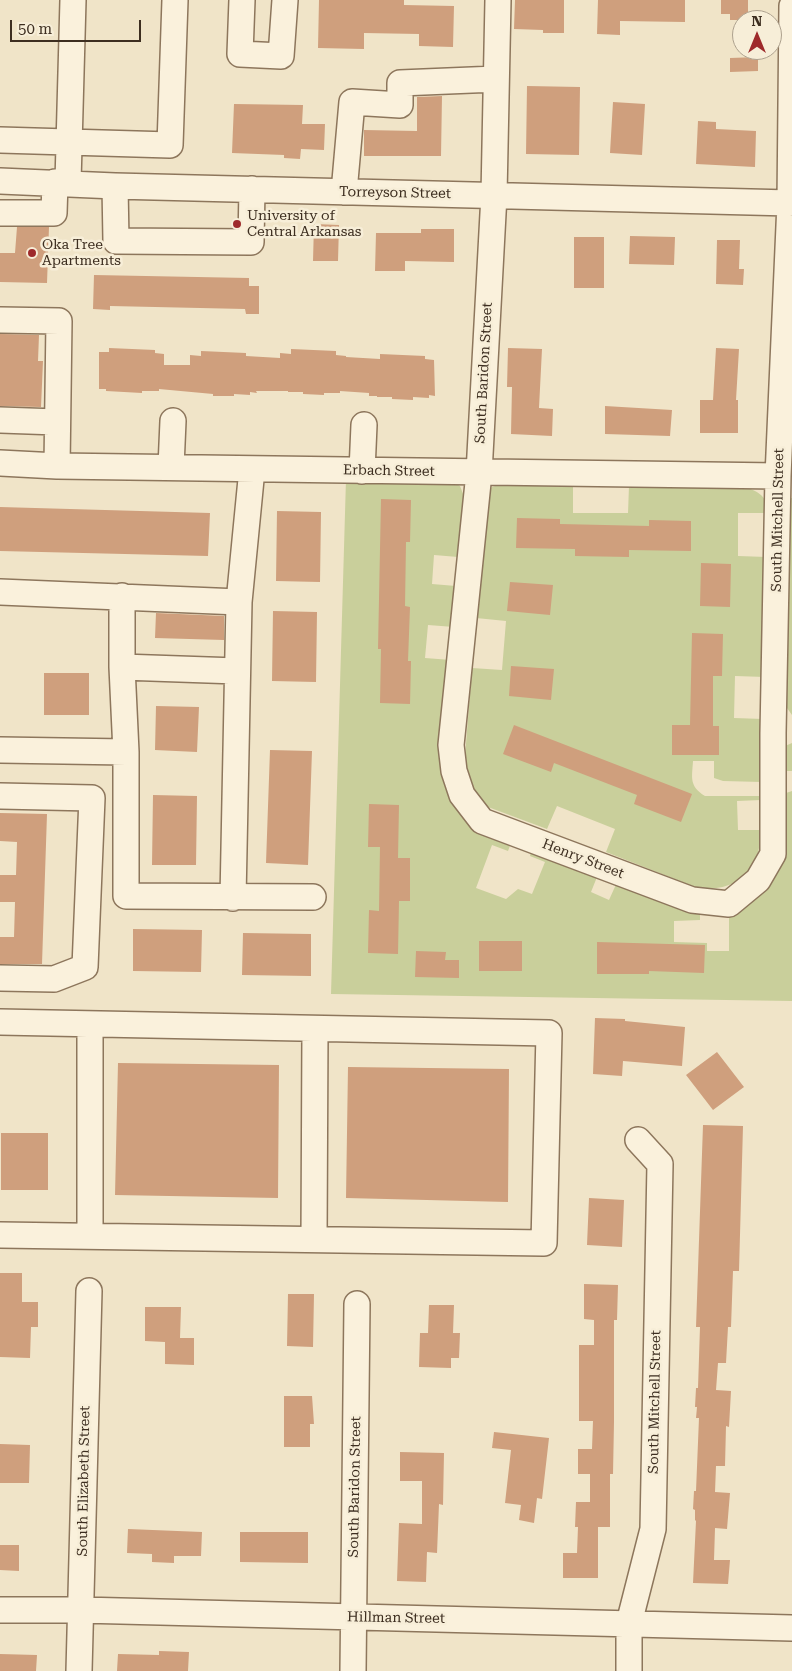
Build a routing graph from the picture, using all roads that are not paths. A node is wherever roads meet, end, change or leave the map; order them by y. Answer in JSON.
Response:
{"nodes":[{"id":1,"x":73,"y":0,"type":"edge"},
{"id":2,"x":174,"y":0,"type":"edge"},
{"id":3,"x":242,"y":0,"type":"edge"},
{"id":4,"x":285,"y":0,"type":"edge"},
{"id":5,"x":498,"y":0,"type":"edge"},
{"id":6,"x":792,"y":6,"type":"edge"},
{"id":7,"x":496,"y":79,"type":"junction"},
{"id":8,"x":0,"y":140,"type":"edge"},
{"id":9,"x":69,"y":142,"type":"junction"},
{"id":10,"x":0,"y":181,"type":"edge"},
{"id":11,"x":61,"y":182,"type":"junction"},
{"id":12,"x":115,"y":186,"type":"junction"},
{"id":13,"x":252,"y":189,"type":"junction"},
{"id":14,"x":344,"y":192,"type":"junction"},
{"id":15,"x":494,"y":195,"type":"junction"},
{"id":16,"x":790,"y":203,"type":"junction"},
{"id":17,"x":0,"y":213,"type":"edge"},
{"id":18,"x":0,"y":320,"type":"edge"},
{"id":19,"x":0,"y":420,"type":"edge"},
{"id":20,"x":173,"y":421,"type":"dead end"},
{"id":21,"x":57,"y":422,"type":"junction"},
{"id":22,"x":364,"y":425,"type":"dead end"},
{"id":23,"x":0,"y":463,"type":"edge"},
{"id":24,"x":57,"y":466,"type":"junction"},
{"id":25,"x":171,"y":467,"type":"junction"},
{"id":26,"x":252,"y":469,"type":"junction"},
{"id":27,"x":362,"y":471,"type":"junction"},
{"id":28,"x":479,"y":473,"type":"junction"},
{"id":29,"x":778,"y":476,"type":"junction"},
{"id":30,"x":0,"y":592,"type":"edge"},
{"id":31,"x":122,"y":596,"type":"junction"},
{"id":32,"x":239,"y":602,"type":"junction"},
{"id":33,"x":122,"y":667,"type":"junction"},
{"id":34,"x":237,"y":671,"type":"junction"},
{"id":35,"x":782,"y":733,"type":"edge"},
{"id":36,"x":452,"y":745,"type":"joint"},
{"id":37,"x":0,"y":750,"type":"edge"},
{"id":38,"x":126,"y":752,"type":"junction"},
{"id":39,"x":782,"y":784,"type":"edge"},
{"id":40,"x":0,"y":796,"type":"edge"},
{"id":41,"x":758,"y":880,"type":"joint"},
{"id":42,"x":313,"y":897,"type":"dead end"},
{"id":43,"x":233,"y":898,"type":"junction"},
{"id":44,"x":0,"y":978,"type":"edge"},
{"id":45,"x":0,"y":1022,"type":"edge"},
{"id":46,"x":90,"y":1024,"type":"junction"},
{"id":47,"x":315,"y":1030,"type":"junction"},
{"id":48,"x":638,"y":1140,"type":"dead end"},
{"id":49,"x":0,"y":1235,"type":"edge"},
{"id":50,"x":90,"y":1235,"type":"junction"},
{"id":51,"x":314,"y":1239,"type":"junction"},
{"id":52,"x":88,"y":1291,"type":"dead end"},
{"id":53,"x":357,"y":1304,"type":"dead end"},
{"id":54,"x":0,"y":1610,"type":"edge"},
{"id":55,"x":81,"y":1610,"type":"junction"},
{"id":56,"x":354,"y":1617,"type":"junction"},
{"id":57,"x":630,"y":1623,"type":"junction"},
{"id":58,"x":792,"y":1628,"type":"edge"},
{"id":59,"x":79,"y":1671,"type":"edge"},
{"id":60,"x":352,"y":1671,"type":"edge"},
{"id":61,"x":629,"y":1671,"type":"edge"}],
"edges":[{"from":1,"to":9,"type":"street"},
{"from":2,"to":9,"type":"street"},
{"from":3,"to":4,"type":"street"},
{"from":5,"to":7,"type":"street","name":"South Baridon Street"},
{"from":6,"to":16,"type":"street","name":"South Mitchell Street"},
{"from":7,"to":14,"type":"street"},
{"from":7,"to":15,"type":"street","name":"South Baridon Street"},
{"from":8,"to":9,"type":"street"},
{"from":9,"to":11,"type":"street"},
{"from":10,"to":11,"type":"street","name":"Torreyson Street"},
{"from":11,"to":12,"type":"street","name":"Torreyson Street"},
{"from":11,"to":17,"type":"street"},
{"from":12,"to":13,"type":"street","name":"Torreyson Street"},
{"from":12,"to":13,"type":"street"},
{"from":13,"to":14,"type":"street","name":"Torreyson Street"},
{"from":14,"to":15,"type":"street","name":"Torreyson Street"},
{"from":15,"to":16,"type":"street","name":"Torreyson Street"},
{"from":15,"to":28,"type":"street","name":"South Baridon Street"},
{"from":16,"to":29,"type":"street","name":"South Mitchell Street"},
{"from":18,"to":21,"type":"street"},
{"from":19,"to":21,"type":"street"},
{"from":20,"to":25,"type":"street"},
{"from":21,"to":24,"type":"street"},
{"from":22,"to":27,"type":"street"},
{"from":23,"to":24,"type":"street","name":"Erbach Street"},
{"from":24,"to":25,"type":"street","name":"Erbach Street"},
{"from":25,"to":26,"type":"street","name":"Erbach Street"},
{"from":26,"to":27,"type":"street","name":"Erbach Street"},
{"from":26,"to":32,"type":"street"},
{"from":27,"to":28,"type":"street","name":"Erbach Street"},
{"from":28,"to":29,"type":"street","name":"Erbach Street"},
{"from":28,"to":36,"type":"street","name":"South Baridon Street"},
{"from":29,"to":35,"type":"street","name":"South Mitchell Street"},
{"from":30,"to":31,"type":"street"},
{"from":31,"to":32,"type":"street"},
{"from":31,"to":33,"type":"street"},
{"from":32,"to":34,"type":"street"},
{"from":33,"to":34,"type":"street"},
{"from":33,"to":38,"type":"street"},
{"from":34,"to":43,"type":"street"},
{"from":35,"to":39,"type":"street","name":"South Mitchell Street"},
{"from":36,"to":41,"type":"street","name":"Henry Street"},
{"from":37,"to":38,"type":"street"},
{"from":38,"to":43,"type":"street"},
{"from":39,"to":41,"type":"street","name":"South Mitchell Street"},
{"from":40,"to":44,"type":"street"},
{"from":42,"to":43,"type":"street"},
{"from":45,"to":46,"type":"street"},
{"from":46,"to":47,"type":"street"},
{"from":46,"to":50,"type":"street"},
{"from":47,"to":51,"type":"street"},
{"from":47,"to":51,"type":"street"},
{"from":48,"to":57,"type":"street","name":"South Mitchell Street"},
{"from":49,"to":50,"type":"street"},
{"from":50,"to":51,"type":"street"},
{"from":52,"to":55,"type":"street","name":"South Elizabeth Street"},
{"from":53,"to":56,"type":"street","name":"South Baridon Street"},
{"from":54,"to":55,"type":"street","name":"Hillman Street"},
{"from":55,"to":56,"type":"street","name":"Hillman Street"},
{"from":55,"to":59,"type":"street","name":"South Elizabeth Street"},
{"from":56,"to":57,"type":"street","name":"Hillman Street"},
{"from":56,"to":60,"type":"street","name":"South Baridon Street"},
{"from":57,"to":58,"type":"street","name":"Hillman Street"},
{"from":57,"to":61,"type":"street","name":"South Mitchell Street"}]}
